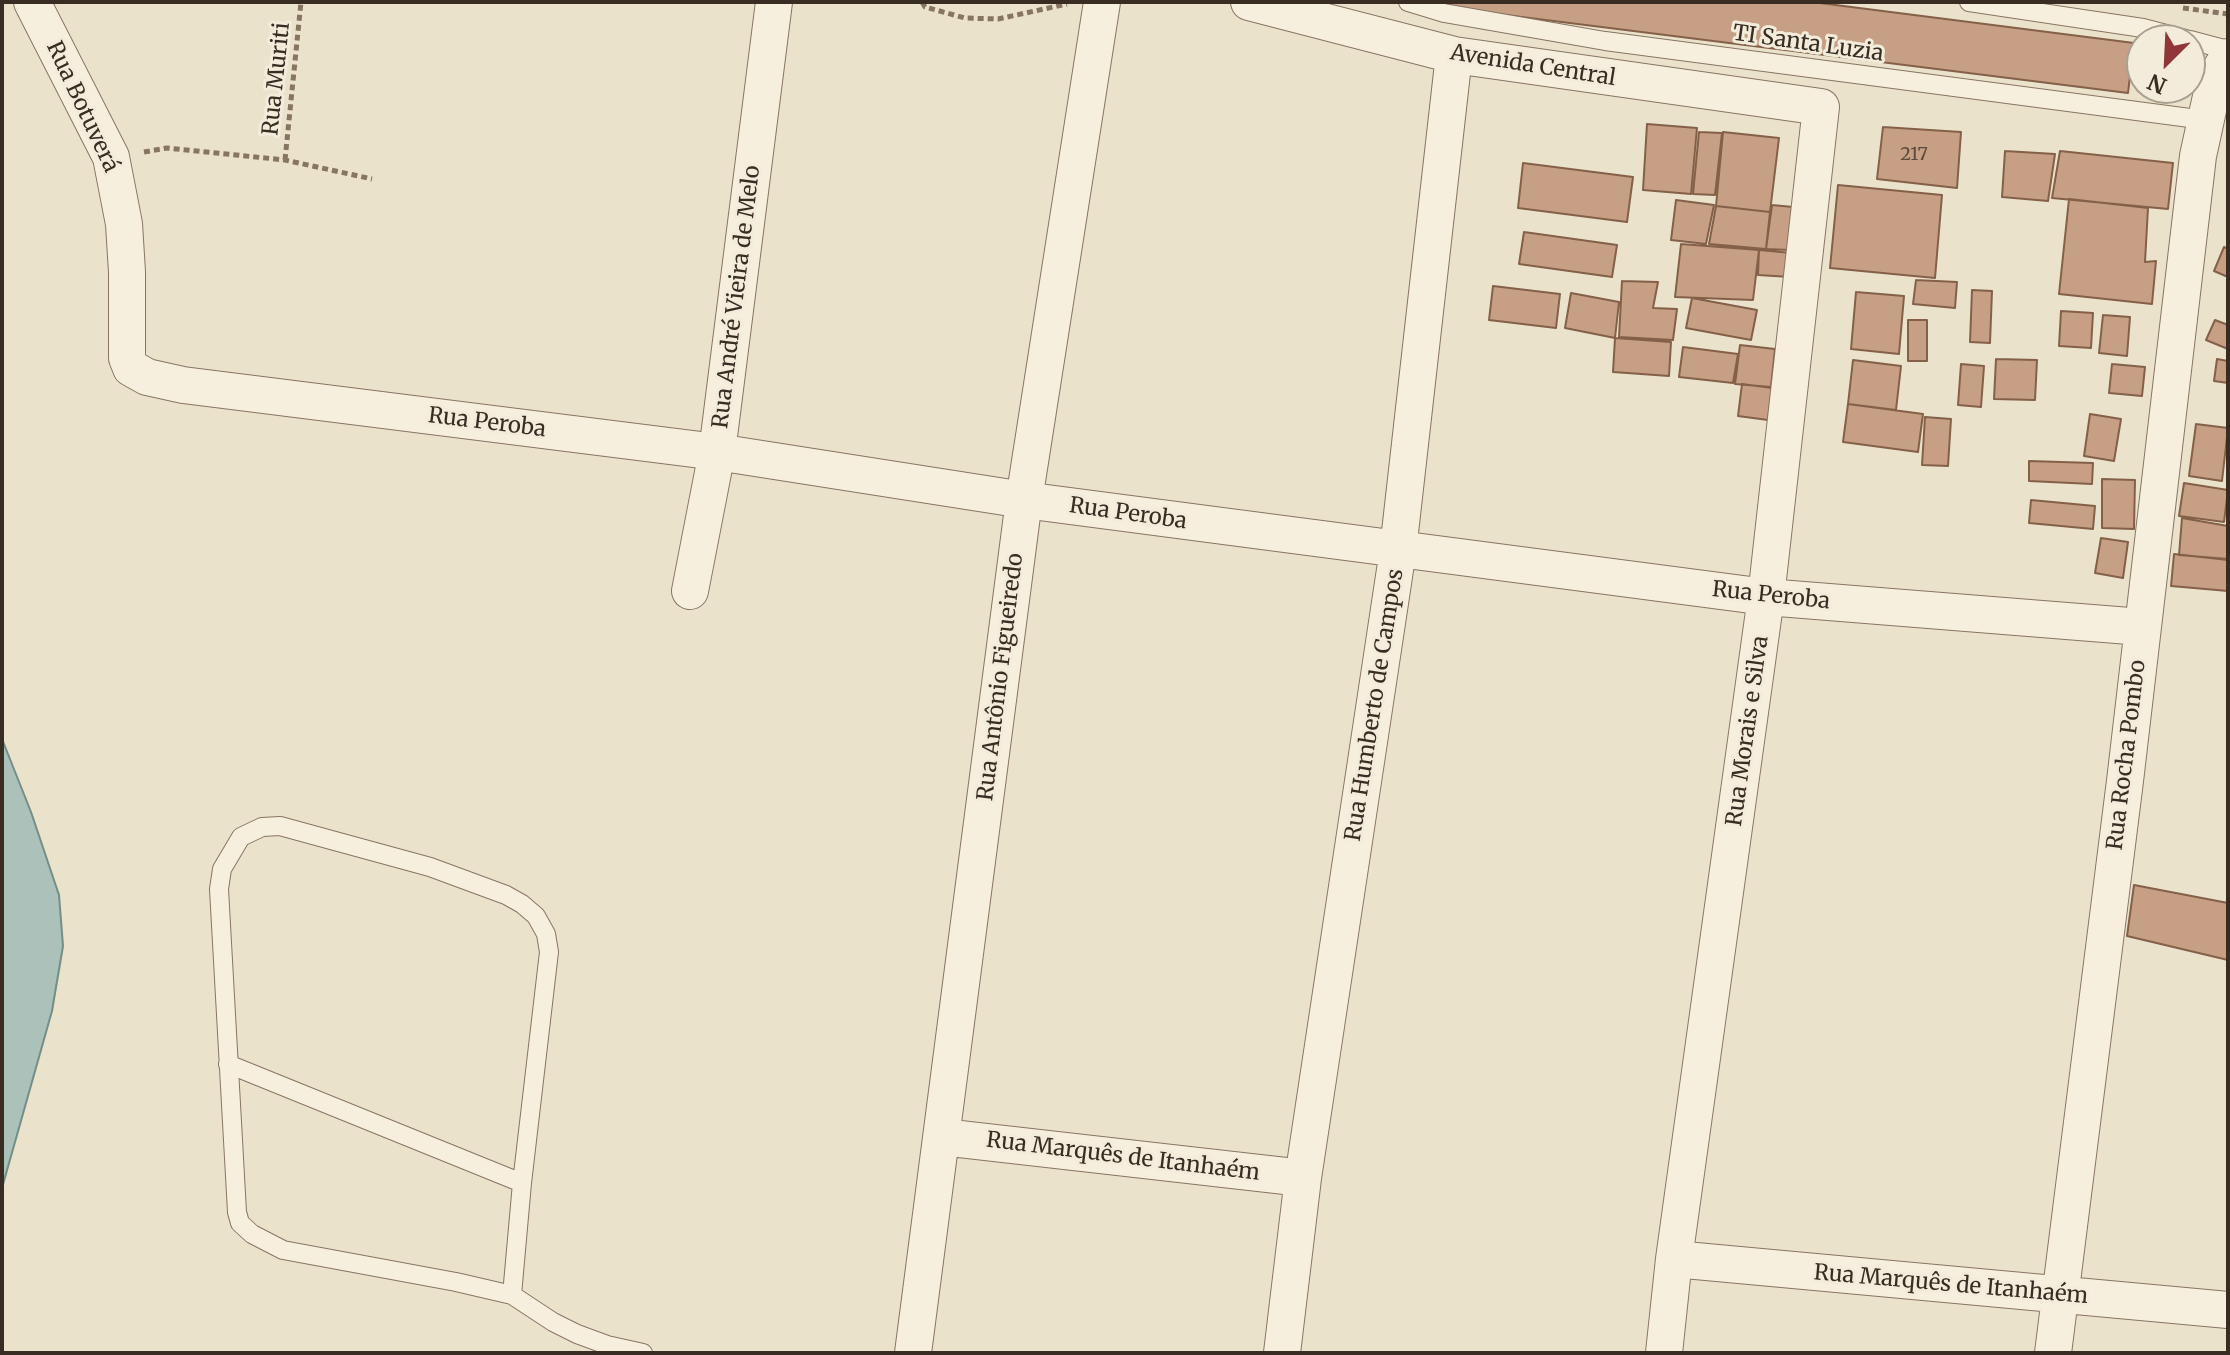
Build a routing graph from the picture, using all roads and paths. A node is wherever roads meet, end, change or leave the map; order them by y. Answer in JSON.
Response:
{"nodes":[{"id":1,"x":32,"y":2,"type":"edge"},
{"id":2,"x":301,"y":2,"type":"edge"},
{"id":3,"x":774,"y":2,"type":"edge"},
{"id":4,"x":922,"y":2,"type":"edge"},
{"id":5,"x":1074,"y":2,"type":"edge"},
{"id":6,"x":1102,"y":2,"type":"edge"},
{"id":7,"x":1249,"y":2,"type":"edge"},
{"id":8,"x":1408,"y":2,"type":"edge"},
{"id":9,"x":1969,"y":2,"type":"edge"},
{"id":10,"x":1049,"y":4,"type":"edge"},
{"id":11,"x":2126,"y":25,"type":"edge"},
{"id":12,"x":2206,"y":48,"type":"edge"},
{"id":13,"x":1454,"y":55,"type":"junction"},
{"id":14,"x":2226,"y":57,"type":"edge"},
{"id":15,"x":1821,"y":107,"type":"joint"},
{"id":16,"x":2205,"y":120,"type":"junction"},
{"id":17,"x":111,"y":157,"type":"junction"},
{"id":18,"x":285,"y":160,"type":"junction"},
{"id":19,"x":372,"y":179,"type":"dead end"},
{"id":20,"x":127,"y":358,"type":"joint"},
{"id":21,"x":717,"y":452,"type":"junction"},
{"id":22,"x":1024,"y":500,"type":"junction"},
{"id":23,"x":1398,"y":550,"type":"junction"},
{"id":24,"x":690,"y":591,"type":"dead end"},
{"id":25,"x":1766,"y":597,"type":"junction"},
{"id":26,"x":2142,"y":627,"type":"junction"},
{"id":27,"x":228,"y":1064,"type":"junction"},
{"id":28,"x":942,"y":1137,"type":"junction"},
{"id":29,"x":1303,"y":1178,"type":"junction"},
{"id":30,"x":522,"y":1183,"type":"junction"},
{"id":31,"x":1674,"y":1259,"type":"junction"},
{"id":32,"x":512,"y":1295,"type":"junction"},
{"id":33,"x":2061,"y":1295,"type":"junction"},
{"id":34,"x":2228,"y":1310,"type":"edge"},
{"id":35,"x":643,"y":1353,"type":"edge"},
{"id":36,"x":913,"y":1353,"type":"edge"},
{"id":37,"x":1282,"y":1353,"type":"edge"},
{"id":38,"x":1664,"y":1353,"type":"edge"},
{"id":39,"x":2053,"y":1353,"type":"edge"}],
"edges":[{"from":1,"to":17,"type":"street","name":"Rua Botuverá"},
{"from":2,"to":18,"type":"path","name":"Rua Muriti"},
{"from":3,"to":21,"type":"street","name":"Rua André Vieira de Melo"},
{"from":4,"to":10,"type":"path"},
{"from":5,"to":10,"type":"path"},
{"from":6,"to":22,"type":"street","name":"Rua Antônio Figueiredo"},
{"from":7,"to":13,"type":"street","name":"Avenida Central"},
{"from":8,"to":16,"type":"lane","name":"TI Santa Luzia"},
{"from":9,"to":11,"type":"lane"},
{"from":12,"to":14,"type":"lane"},
{"from":13,"to":15,"type":"street","name":"Avenida Central"},
{"from":13,"to":23,"type":"street","name":"Rua Humberto de Campos"},
{"from":14,"to":16,"type":"street"},
{"from":15,"to":25,"type":"street","name":"Rua Morais e Silva"},
{"from":16,"to":26,"type":"street","name":"Rua Rocha Pombo"},
{"from":17,"to":18,"type":"path","name":"Rua Muriti"},
{"from":17,"to":20,"type":"street","name":"Rua Botuverá"},
{"from":18,"to":19,"type":"path","name":"Rua Muriti"},
{"from":20,"to":21,"type":"street","name":"Rua Peroba"},
{"from":21,"to":22,"type":"street","name":"Rua Peroba"},
{"from":21,"to":24,"type":"street","name":"Rua André Vieira de Melo"},
{"from":22,"to":23,"type":"street","name":"Rua Peroba"},
{"from":22,"to":28,"type":"street","name":"Rua Antônio Figueiredo"},
{"from":23,"to":25,"type":"street","name":"Rua Peroba"},
{"from":23,"to":29,"type":"street","name":"Rua Humberto de Campos"},
{"from":25,"to":26,"type":"street","name":"Rua Peroba"},
{"from":25,"to":31,"type":"street","name":"Rua Morais e Silva"},
{"from":26,"to":33,"type":"street","name":"Rua Rocha Pombo"},
{"from":27,"to":30,"type":"lane"},
{"from":27,"to":30,"type":"lane"},
{"from":27,"to":32,"type":"lane"},
{"from":28,"to":29,"type":"street","name":"Rua Marquês de Itanhaém"},
{"from":28,"to":36,"type":"street","name":"Rua Antônio Figueiredo"},
{"from":29,"to":37,"type":"street","name":"Rua Humberto de Campos"},
{"from":30,"to":32,"type":"lane"},
{"from":31,"to":33,"type":"street","name":"Rua Marquês de Itanhaém"},
{"from":31,"to":38,"type":"street","name":"Rua Morais e Silva"},
{"from":32,"to":35,"type":"lane"},
{"from":33,"to":34,"type":"street","name":"Rua Marquês de Itanhaém"},
{"from":33,"to":39,"type":"street","name":"Rua Rocha Pombo"}]}
